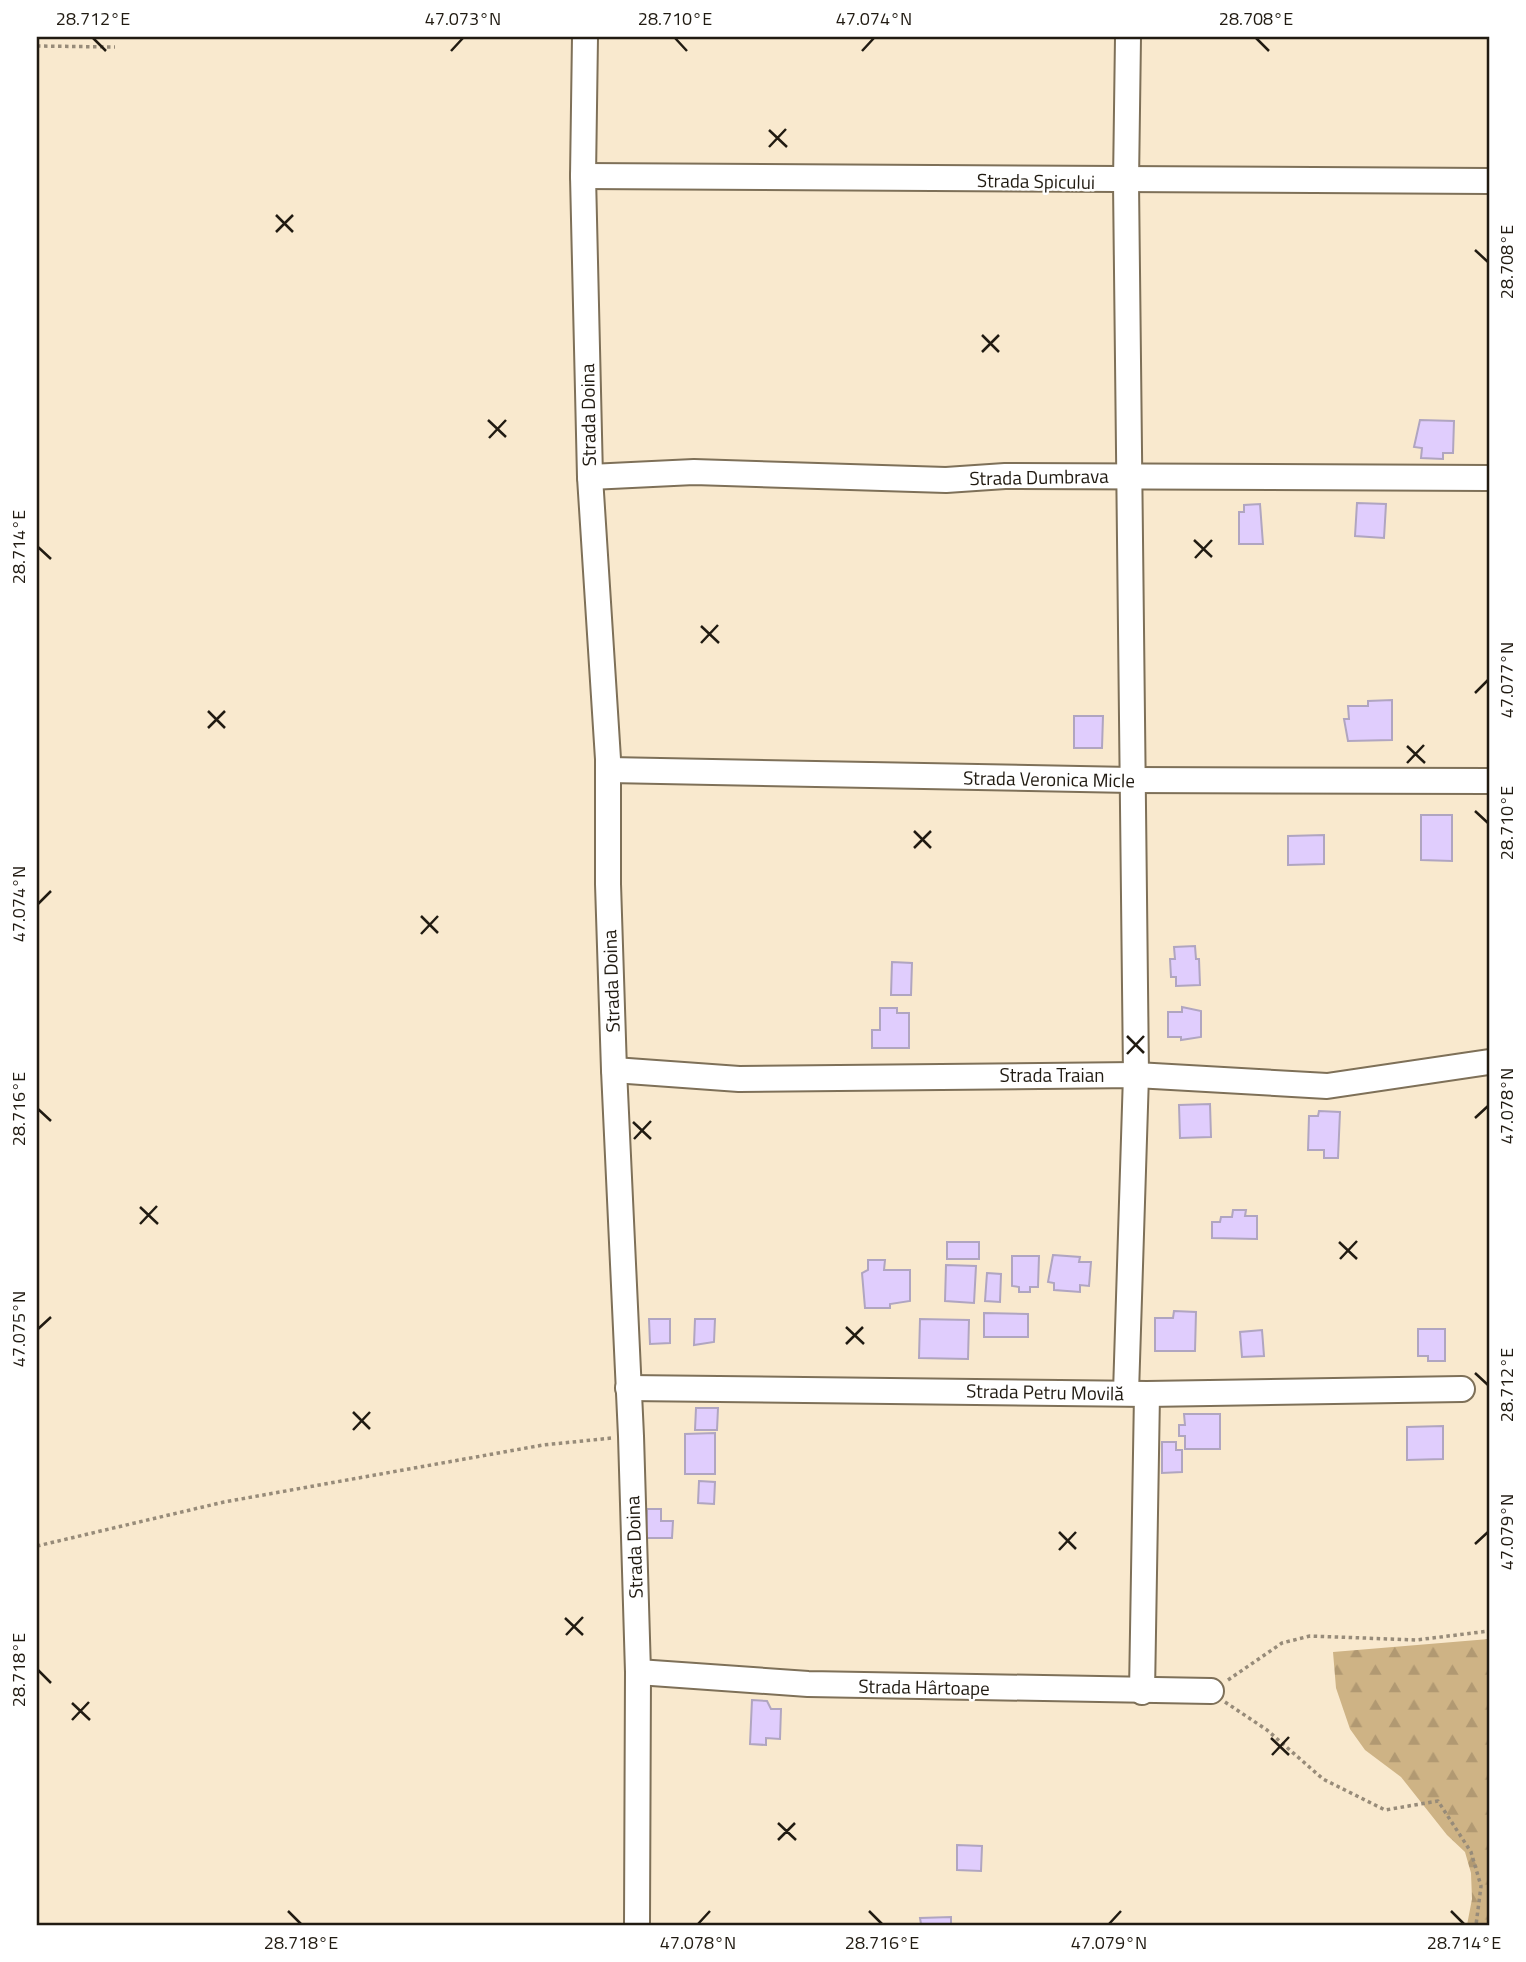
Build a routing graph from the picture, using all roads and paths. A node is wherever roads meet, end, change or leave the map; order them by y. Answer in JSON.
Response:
{"nodes":[{"id":1,"x":585,"y":37,"type":"edge"},
{"id":2,"x":1128,"y":37,"type":"edge"},
{"id":3,"x":37,"y":46,"type":"edge"},
{"id":4,"x":115,"y":47,"type":"dead end"},
{"id":5,"x":583,"y":176,"type":"junction"},
{"id":6,"x":1489,"y":181,"type":"edge"},
{"id":7,"x":1126,"y":182,"type":"junction"},
{"id":8,"x":1128,"y":476,"type":"junction"},
{"id":9,"x":590,"y":477,"type":"junction"},
{"id":10,"x":1489,"y":478,"type":"edge"},
{"id":11,"x":609,"y":770,"type":"junction"},
{"id":12,"x":1131,"y":780,"type":"junction"},
{"id":13,"x":1489,"y":781,"type":"edge"},
{"id":14,"x":1489,"y":1062,"type":"edge"},
{"id":15,"x":614,"y":1070,"type":"junction"},
{"id":16,"x":1136,"y":1075,"type":"junction"},
{"id":17,"x":628,"y":1388,"type":"junction"},
{"id":18,"x":1462,"y":1389,"type":"dead end"},
{"id":19,"x":1136,"y":1394,"type":"junction"},
{"id":20,"x":631,"y":1436,"type":"junction"},
{"id":21,"x":37,"y":1546,"type":"edge"},
{"id":22,"x":1489,"y":1631,"type":"edge"},
{"id":23,"x":638,"y":1672,"type":"junction"},
{"id":24,"x":1210,"y":1691,"type":"junction"},
{"id":25,"x":1142,"y":1692,"type":"junction"},
{"id":26,"x":637,"y":1925,"type":"edge"},
{"id":27,"x":1476,"y":1925,"type":"edge"}],
"edges":[{"from":1,"to":5,"type":"street","name":"Strada Doina"},
{"from":2,"to":7,"type":"street"},
{"from":3,"to":4,"type":"path"},
{"from":5,"to":7,"type":"street","name":"Strada Spicului"},
{"from":5,"to":9,"type":"street","name":"Strada Doina"},
{"from":6,"to":7,"type":"street","name":"Strada Spicului"},
{"from":7,"to":8,"type":"street"},
{"from":8,"to":9,"type":"street","name":"Strada Dumbrava"},
{"from":8,"to":10,"type":"street","name":"Strada Dumbrava"},
{"from":8,"to":12,"type":"street"},
{"from":9,"to":11,"type":"street","name":"Strada Doina"},
{"from":11,"to":12,"type":"street","name":"Strada Veronica Micle"},
{"from":11,"to":15,"type":"street","name":"Strada Doina"},
{"from":12,"to":13,"type":"street","name":"Strada Veronica Micle"},
{"from":12,"to":16,"type":"street"},
{"from":14,"to":16,"type":"street","name":"Strada Traian"},
{"from":15,"to":16,"type":"street","name":"Strada Traian"},
{"from":15,"to":17,"type":"street","name":"Strada Doina"},
{"from":16,"to":19,"type":"street"},
{"from":17,"to":19,"type":"street","name":"Strada Petru Movilă"},
{"from":17,"to":20,"type":"street","name":"Strada Doina"},
{"from":18,"to":19,"type":"street","name":"Strada Petru Movilă"},
{"from":19,"to":25,"type":"street"},
{"from":20,"to":21,"type":"path"},
{"from":20,"to":23,"type":"street","name":"Strada Doina"},
{"from":22,"to":24,"type":"path"},
{"from":23,"to":25,"type":"street","name":"Strada Hârtoape"},
{"from":23,"to":26,"type":"street","name":"Strada Doina"},
{"from":24,"to":25,"type":"street","name":"Strada Hârtoape"},
{"from":24,"to":27,"type":"path"}]}
